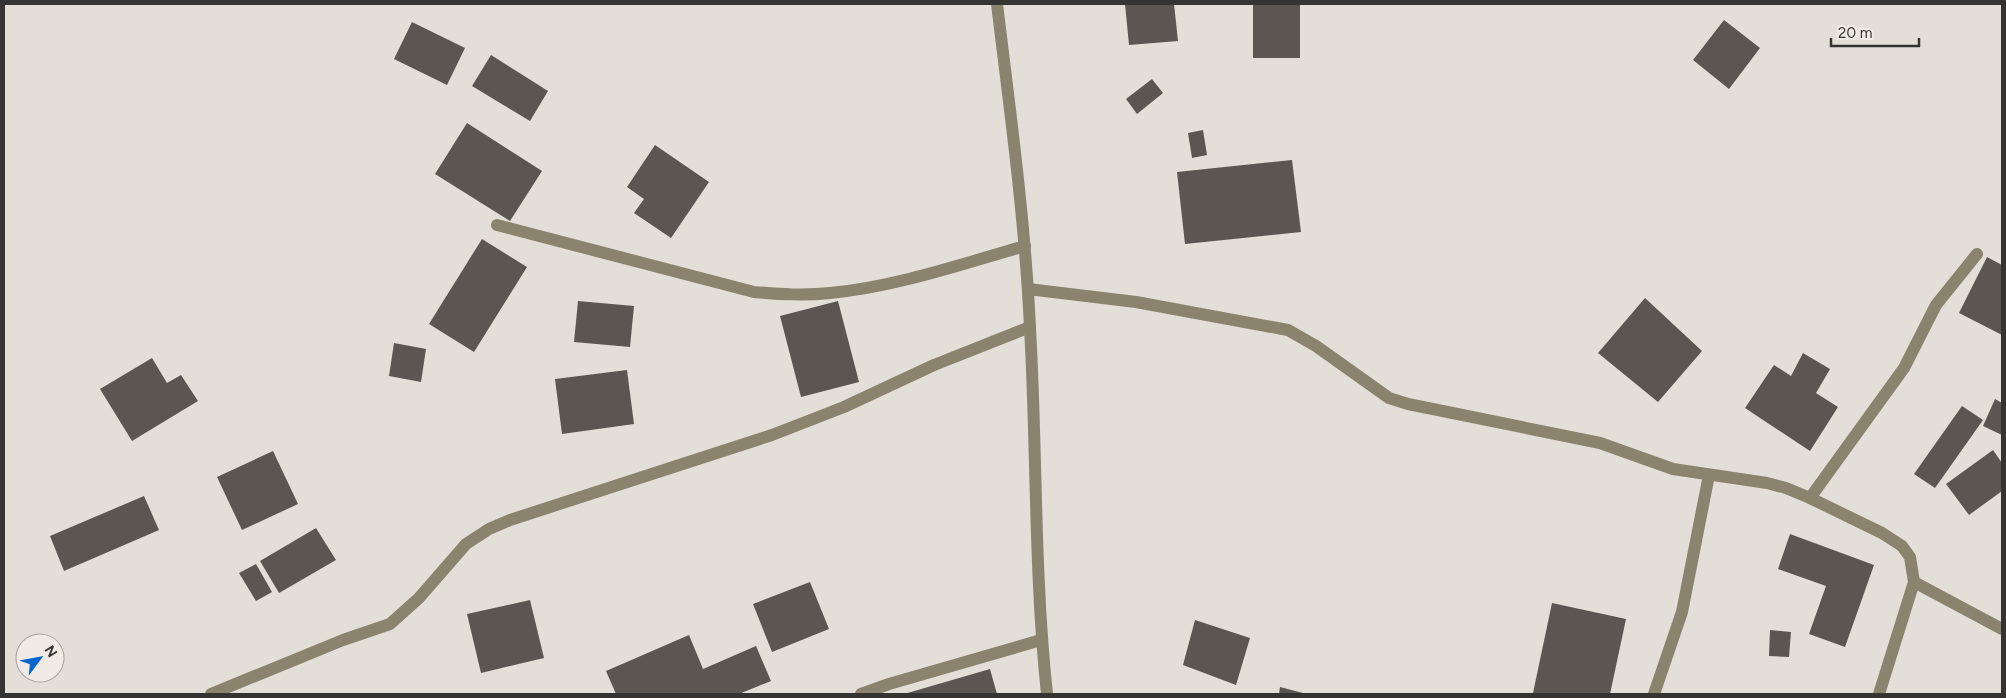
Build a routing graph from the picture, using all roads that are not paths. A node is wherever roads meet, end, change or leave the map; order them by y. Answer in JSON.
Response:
{"nodes":[{"id":1,"x":997,"y":4,"type":"edge"},
{"id":2,"x":497,"y":225,"type":"dead end"},
{"id":3,"x":1025,"y":246,"type":"junction"},
{"id":4,"x":1977,"y":254,"type":"dead end"},
{"id":5,"x":1028,"y":289,"type":"junction"},
{"id":6,"x":1030,"y":327,"type":"junction"},
{"id":7,"x":1709,"y":475,"type":"junction"},
{"id":8,"x":1810,"y":498,"type":"junction"},
{"id":9,"x":1914,"y":582,"type":"junction"},
{"id":10,"x":2002,"y":629,"type":"edge"},
{"id":11,"x":1041,"y":640,"type":"junction"},
{"id":12,"x":211,"y":694,"type":"edge"},
{"id":13,"x":861,"y":694,"type":"edge"},
{"id":14,"x":1047,"y":694,"type":"edge"},
{"id":15,"x":1654,"y":694,"type":"edge"},
{"id":16,"x":1879,"y":694,"type":"edge"}],
"edges":[{"from":1,"to":3,"type":"street"},
{"from":2,"to":3,"type":"street"},
{"from":3,"to":5,"type":"street"},
{"from":4,"to":8,"type":"street"},
{"from":5,"to":6,"type":"street"},
{"from":5,"to":7,"type":"street"},
{"from":6,"to":11,"type":"street"},
{"from":6,"to":12,"type":"street"},
{"from":7,"to":8,"type":"street"},
{"from":7,"to":15,"type":"street"},
{"from":8,"to":9,"type":"street"},
{"from":9,"to":10,"type":"street"},
{"from":9,"to":16,"type":"street"},
{"from":11,"to":13,"type":"street"},
{"from":11,"to":14,"type":"street"}]}
